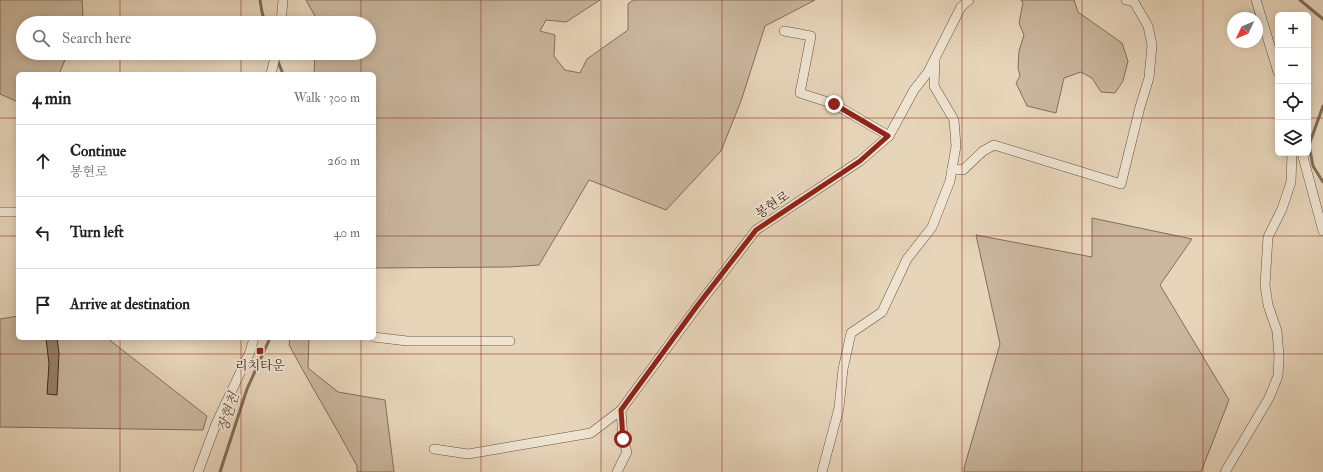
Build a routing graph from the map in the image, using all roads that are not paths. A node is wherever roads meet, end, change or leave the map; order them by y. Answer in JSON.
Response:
{"nodes":[{"id":1,"x":282,"y":0,"type":"edge"},
{"id":2,"x":969,"y":0,"type":"edge"},
{"id":3,"x":1126,"y":0,"type":"edge"},
{"id":4,"x":1256,"y":0,"type":"edge"},
{"id":5,"x":281,"y":16,"type":"edge"},
{"id":6,"x":784,"y":31,"type":"dead end"},
{"id":7,"x":936,"y":55,"type":"junction"},
{"id":8,"x":274,"y":60,"type":"edge"},
{"id":9,"x":1275,"y":62,"type":"edge"},
{"id":10,"x":271,"y":72,"type":"edge"},
{"id":11,"x":888,"y":136,"type":"junction"},
{"id":12,"x":1292,"y":156,"type":"edge"},
{"id":13,"x":1303,"y":156,"type":"edge"},
{"id":14,"x":952,"y":169,"type":"junction"},
{"id":15,"x":0,"y":212,"type":"edge"},
{"id":16,"x":16,"y":212,"type":"edge"},
{"id":17,"x":1323,"y":231,"type":"edge"},
{"id":18,"x":376,"y":337,"type":"edge"},
{"id":19,"x":253,"y":340,"type":"edge"},
{"id":20,"x":510,"y":341,"type":"dead end"},
{"id":21,"x":621,"y":410,"type":"junction"},
{"id":22,"x":434,"y":449,"type":"dead end"},
{"id":23,"x":198,"y":472,"type":"edge"},
{"id":24,"x":617,"y":472,"type":"edge"},
{"id":25,"x":822,"y":472,"type":"edge"},
{"id":26,"x":1225,"y":472,"type":"edge"}],
"edges":[{"from":1,"to":5,"type":"street"},
{"from":2,"to":7,"type":"street","name":"봉현로"},
{"from":3,"to":14,"type":"street"},
{"from":4,"to":9,"type":"street"},
{"from":6,"to":11,"type":"street"},
{"from":7,"to":11,"type":"street","name":"봉현로"},
{"from":7,"to":14,"type":"street"},
{"from":8,"to":10,"type":"street"},
{"from":11,"to":21,"type":"street","name":"봉현로"},
{"from":12,"to":26,"type":"street"},
{"from":13,"to":17,"type":"street"},
{"from":14,"to":25,"type":"street"},
{"from":15,"to":16,"type":"street"},
{"from":18,"to":20,"type":"street"},
{"from":19,"to":23,"type":"street"},
{"from":21,"to":22,"type":"street","name":"봉현로"},
{"from":21,"to":24,"type":"street"}]}
